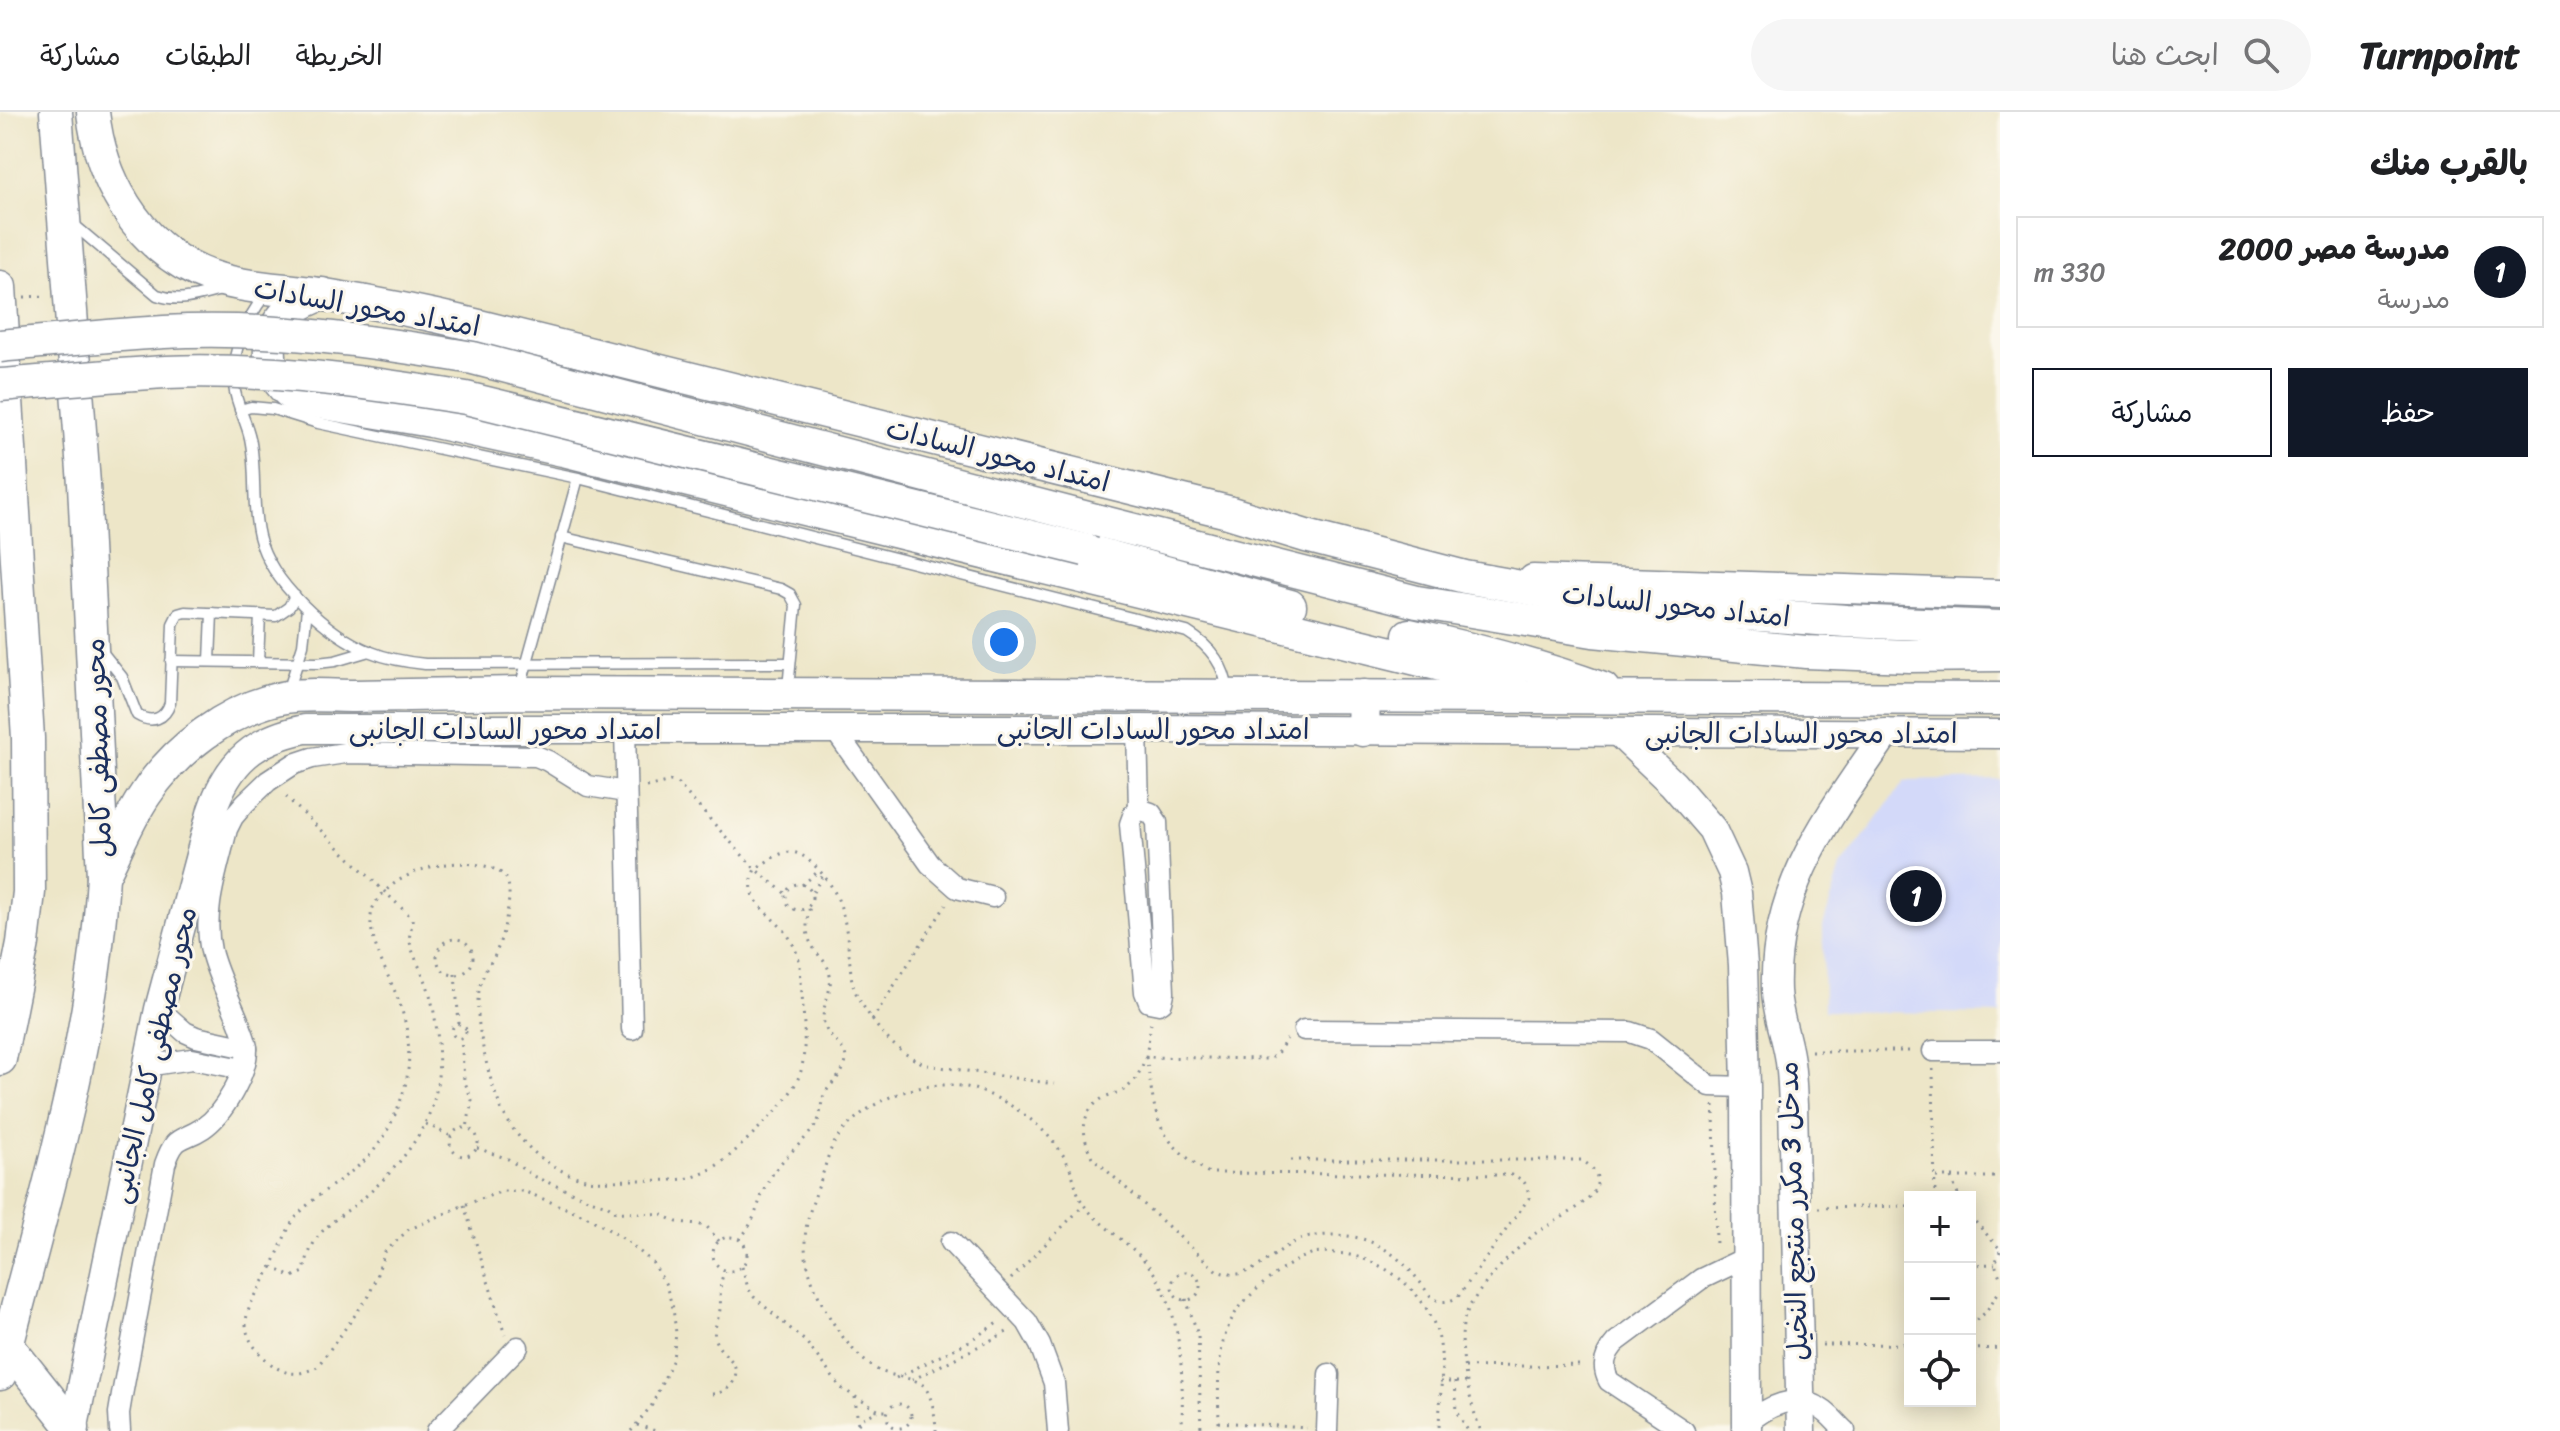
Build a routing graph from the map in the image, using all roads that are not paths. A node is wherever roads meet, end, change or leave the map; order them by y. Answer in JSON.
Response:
{"nodes":[{"id":1,"x":56,"y":112,"type":"edge"},
{"id":2,"x":93,"y":112,"type":"edge"},
{"id":3,"x":65,"y":217,"type":"junction"},
{"id":4,"x":257,"y":285,"type":"junction"},
{"id":5,"x":0,"y":287,"type":"edge"},
{"id":6,"x":322,"y":294,"type":"junction"},
{"id":7,"x":1,"y":299,"type":"edge"},
{"id":8,"x":0,"y":346,"type":"edge"},
{"id":9,"x":0,"y":385,"type":"edge"},
{"id":10,"x":240,"y":410,"type":"junction"},
{"id":11,"x":578,"y":478,"type":"junction"},
{"id":12,"x":561,"y":537,"type":"junction"},
{"id":13,"x":1465,"y":577,"type":"junction"},
{"id":14,"x":2000,"y":594,"type":"edge"},
{"id":15,"x":295,"y":596,"type":"junction"},
{"id":16,"x":307,"y":609,"type":"junction"},
{"id":17,"x":212,"y":613,"type":"junction"},
{"id":18,"x":260,"y":615,"type":"junction"},
{"id":19,"x":2000,"y":627,"type":"edge"},
{"id":20,"x":0,"y":642,"type":"edge"},
{"id":21,"x":93,"y":642,"type":"junction"},
{"id":22,"x":369,"y":651,"type":"junction"},
{"id":23,"x":2000,"y":655,"type":"edge"},
{"id":24,"x":171,"y":661,"type":"junction"},
{"id":25,"x":210,"y":661,"type":"junction"},
{"id":26,"x":258,"y":662,"type":"junction"},
{"id":27,"x":299,"y":663,"type":"junction"},
{"id":28,"x":522,"y":678,"type":"junction"},
{"id":29,"x":788,"y":679,"type":"junction"},
{"id":30,"x":1229,"y":696,"type":"junction"},
{"id":31,"x":1364,"y":696,"type":"junction"},
{"id":32,"x":285,"y":697,"type":"junction"},
{"id":33,"x":1530,"y":697,"type":"junction"},
{"id":34,"x":1624,"y":697,"type":"junction"},
{"id":35,"x":2000,"y":699,"type":"edge"},
{"id":36,"x":625,"y":728,"type":"junction"},
{"id":37,"x":305,"y":729,"type":"joint"},
{"id":38,"x":834,"y":729,"type":"junction"},
{"id":39,"x":1137,"y":729,"type":"junction"},
{"id":40,"x":1363,"y":730,"type":"junction"},
{"id":41,"x":1618,"y":732,"type":"junction"},
{"id":42,"x":1886,"y":733,"type":"junction"},
{"id":43,"x":2000,"y":734,"type":"edge"},
{"id":44,"x":28,"y":738,"type":"junction"},
{"id":45,"x":626,"y":792,"type":"junction"},
{"id":46,"x":103,"y":876,"type":"junction"},
{"id":47,"x":993,"y":897,"type":"dead end"},
{"id":48,"x":1743,"y":965,"type":"junction"},
{"id":49,"x":1777,"y":965,"type":"junction"},
{"id":50,"x":1153,"y":1004,"type":"road end"},
{"id":51,"x":159,"y":1009,"type":"junction"},
{"id":52,"x":632,"y":1029,"type":"dead end"},
{"id":53,"x":1304,"y":1030,"type":"road end"},
{"id":54,"x":247,"y":1048,"type":"junction"},
{"id":55,"x":1933,"y":1051,"type":"road end"},
{"id":56,"x":2000,"y":1051,"type":"edge"},
{"id":57,"x":0,"y":1059,"type":"edge"},
{"id":58,"x":146,"y":1066,"type":"junction"},
{"id":59,"x":243,"y":1069,"type":"junction"},
{"id":60,"x":1746,"y":1087,"type":"junction"},
{"id":61,"x":951,"y":1242,"type":"dead end"},
{"id":62,"x":1745,"y":1258,"type":"junction"},
{"id":63,"x":518,"y":1347,"type":"road end"},
{"id":64,"x":4,"y":1360,"type":"edge"},
{"id":65,"x":1329,"y":1374,"type":"dead end"},
{"id":66,"x":1800,"y":1402,"type":"junction"},
{"id":67,"x":1746,"y":1428,"type":"edge"},
{"id":68,"x":73,"y":1430,"type":"edge"},
{"id":69,"x":1327,"y":1430,"type":"edge"},
{"id":70,"x":120,"y":1431,"type":"edge"},
{"id":71,"x":437,"y":1431,"type":"edge"},
{"id":72,"x":1058,"y":1431,"type":"edge"},
{"id":73,"x":1684,"y":1431,"type":"edge"},
{"id":74,"x":1801,"y":1431,"type":"edge"},
{"id":75,"x":1845,"y":1431,"type":"edge"}],
"edges":[{"from":1,"to":3,"type":"main road","name":"محور مصطفى كامل"},
{"from":2,"to":4,"type":"main road","name":"امتداد محور السادات"},
{"from":3,"to":4,"type":"lane"},
{"from":3,"to":21,"type":"main road","name":"محور مصطفى كامل"},
{"from":4,"to":6,"type":"main road","name":"امتداد محور السادات"},
{"from":4,"to":10,"type":"lane"},
{"from":5,"to":7,"type":"main road"},
{"from":6,"to":13,"type":"main road","name":"امتداد محور السادات"},
{"from":6,"to":33,"type":"main road"},
{"from":7,"to":44,"type":"main road"},
{"from":8,"to":23,"type":"main road","name":"امتداد محور السادات","bridge":true},
{"from":9,"to":34,"type":"main road","bridge":true},
{"from":10,"to":11,"type":"lane"},
{"from":10,"to":15,"type":"lane"},
{"from":11,"to":12,"type":"lane"},
{"from":11,"to":30,"type":"lane"},
{"from":12,"to":28,"type":"lane"},
{"from":12,"to":29,"type":"lane"},
{"from":13,"to":14,"type":"street"},
{"from":13,"to":19,"type":"main road","name":"امتداد محور السادات"},
{"from":15,"to":16,"type":"lane"},
{"from":15,"to":18,"type":"lane"},
{"from":16,"to":22,"type":"lane"},
{"from":16,"to":27,"type":"lane"},
{"from":17,"to":18,"type":"lane"},
{"from":17,"to":24,"type":"lane"},
{"from":17,"to":25,"type":"lane"},
{"from":18,"to":26,"type":"lane"},
{"from":20,"to":44,"type":"main road"},
{"from":21,"to":24,"type":"lane"},
{"from":21,"to":46,"type":"main road","name":"محور مصطفى كامل"},
{"from":22,"to":27,"type":"lane"},
{"from":22,"to":28,"type":"lane"},
{"from":24,"to":25,"type":"lane"},
{"from":25,"to":26,"type":"lane"},
{"from":26,"to":27,"type":"lane"},
{"from":27,"to":32,"type":"lane"},
{"from":28,"to":29,"type":"main road"},
{"from":28,"to":32,"type":"main road"},
{"from":29,"to":30,"type":"main road"},
{"from":30,"to":31,"type":"main road"},
{"from":31,"to":33,"type":"main road"},
{"from":31,"to":40,"type":"main road"},
{"from":32,"to":46,"type":"main road"},
{"from":33,"to":34,"type":"main road"},
{"from":34,"to":35,"type":"main road"},
{"from":36,"to":37,"type":"street","name":"امتداد محور السادات الجانبى"},
{"from":36,"to":38,"type":"street","name":"امتداد محور السادات الجانبى"},
{"from":36,"to":45,"type":"street"},
{"from":37,"to":51,"type":"street","name":"محور مصطفى كامل الجانبى"},
{"from":38,"to":39,"type":"street","name":"امتداد محور السادات الجانبى"},
{"from":38,"to":47,"type":"street"},
{"from":39,"to":40,"type":"street","name":"امتداد محور السادات الجانبى"},
{"from":39,"to":50,"type":"street"},
{"from":40,"to":41,"type":"street","name":"امتداد محور السادات الجانبى"},
{"from":41,"to":42,"type":"street","name":"امتداد محور السادات الجانبى"},
{"from":41,"to":48,"type":"street"},
{"from":42,"to":43,"type":"street","name":"امتداد محور السادات الجانبى"},
{"from":42,"to":49,"type":"street","name":"مدخل 3 مكرر منتجع النخيل"},
{"from":44,"to":57,"type":"main road"},
{"from":45,"to":52,"type":"street"},
{"from":45,"to":54,"type":"street"},
{"from":46,"to":64,"type":"main road","name":"محور مصطفى كامل"},
{"from":48,"to":49,"type":"street"},
{"from":48,"to":60,"type":"street"},
{"from":49,"to":66,"type":"street","name":"مدخل 3 مكرر منتجع النخيل"},
{"from":51,"to":54,"type":"street"},
{"from":51,"to":58,"type":"street","name":"محور مصطفى كامل الجانبى"},
{"from":53,"to":60,"type":"street"},
{"from":54,"to":59,"type":"street"},
{"from":55,"to":56,"type":"street"},
{"from":58,"to":59,"type":"street"},
{"from":58,"to":68,"type":"street","name":"محور مصطفى كامل الجانبى"},
{"from":59,"to":70,"type":"street"},
{"from":60,"to":62,"type":"street"},
{"from":61,"to":72,"type":"street"},
{"from":62,"to":67,"type":"street"},
{"from":62,"to":73,"type":"street"},
{"from":63,"to":71,"type":"street"},
{"from":64,"to":68,"type":"main road"},
{"from":65,"to":69,"type":"street"},
{"from":66,"to":67,"type":"street"},
{"from":66,"to":74,"type":"street","name":"مدخل 3 مكرر منتجع النخيل"},
{"from":66,"to":75,"type":"street"}]}
